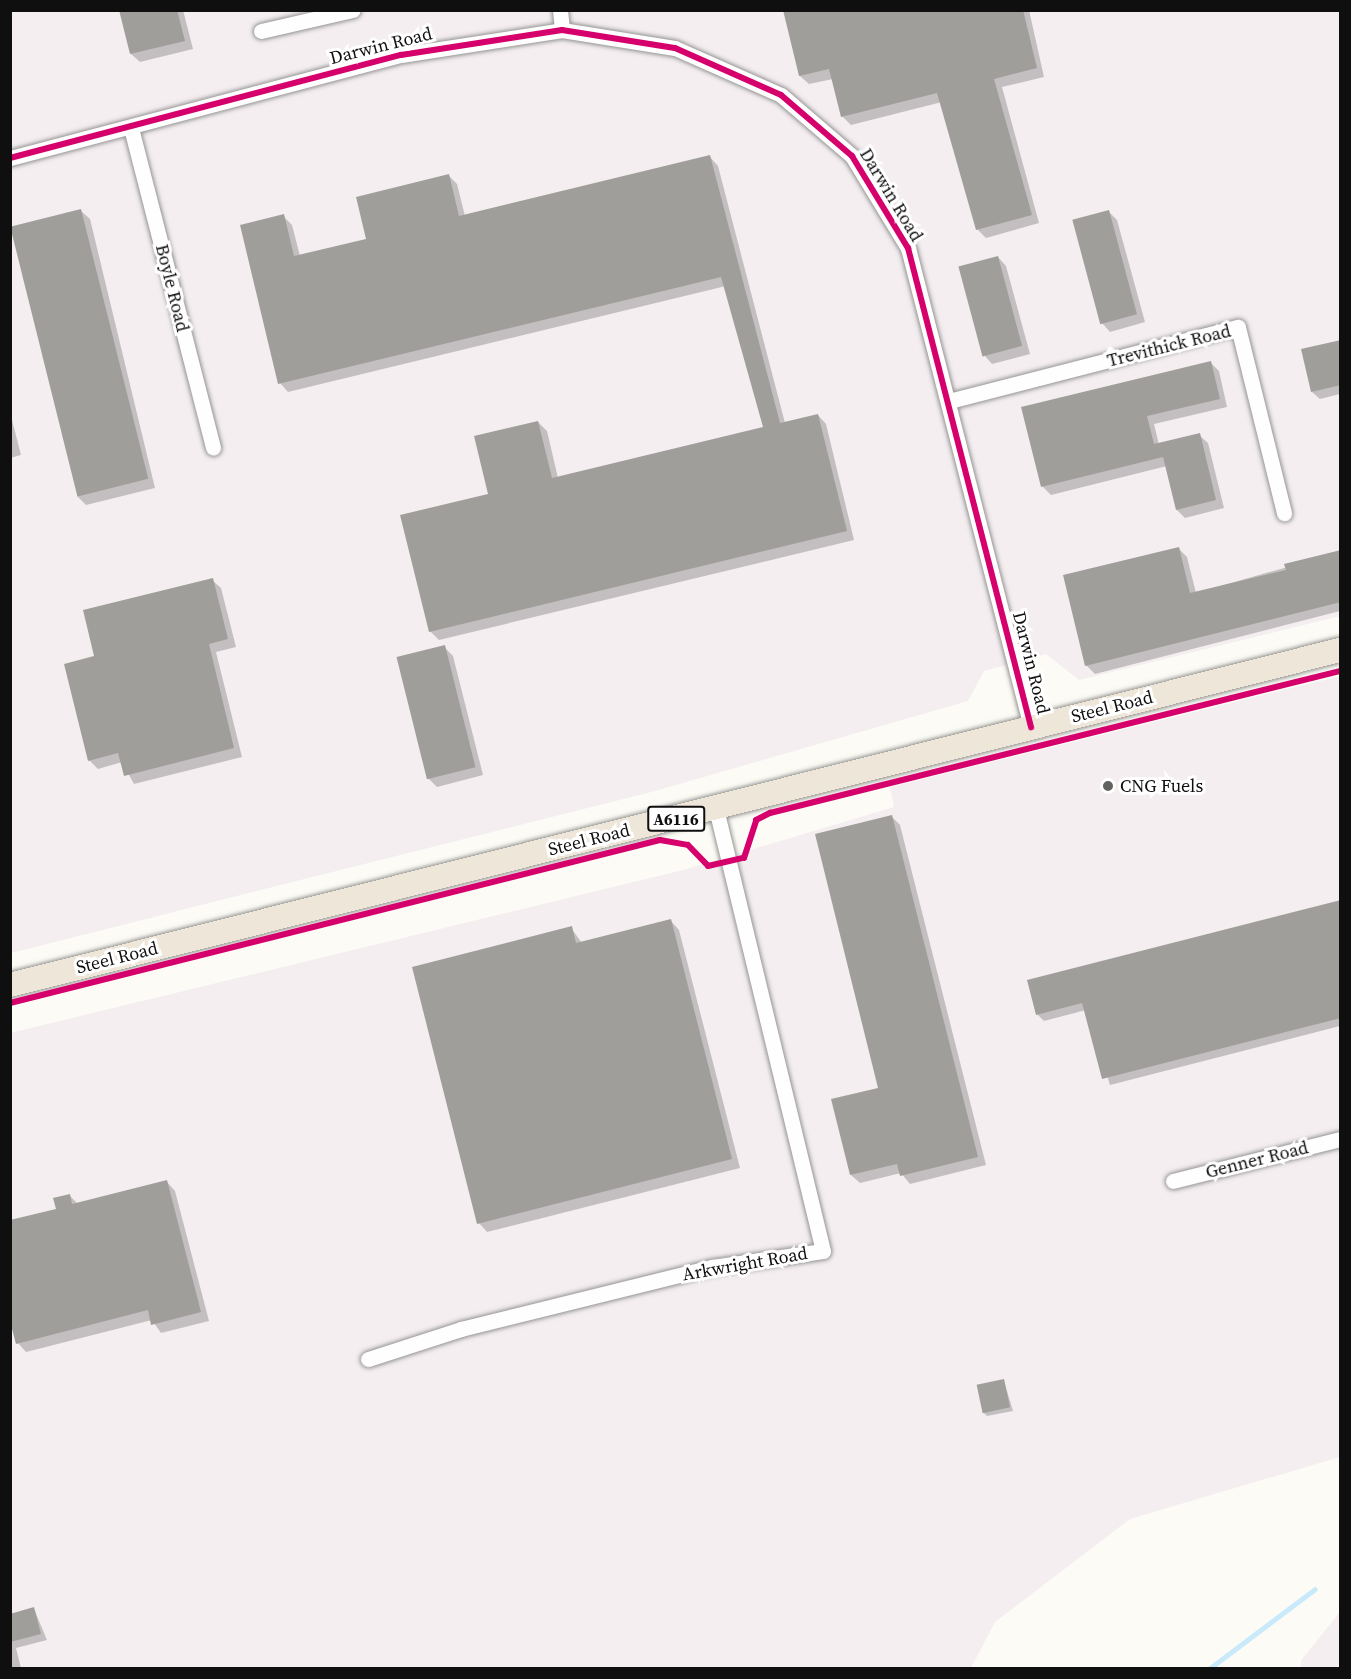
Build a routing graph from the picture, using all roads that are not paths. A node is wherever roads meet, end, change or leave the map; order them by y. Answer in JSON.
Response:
{"nodes":[{"id":1,"x":353,"y":10,"type":"edge"},
{"id":2,"x":560,"y":10,"type":"edge"},
{"id":3,"x":562,"y":30,"type":"junction"},
{"id":4,"x":261,"y":31,"type":"dead end"},
{"id":5,"x":131,"y":128,"type":"junction"},
{"id":6,"x":10,"y":158,"type":"edge"},
{"id":7,"x":949,"y":401,"type":"junction"},
{"id":8,"x":213,"y":448,"type":"dead end"},
{"id":9,"x":1284,"y":513,"type":"dead end"},
{"id":10,"x":1341,"y":650,"type":"edge"},
{"id":11,"x":1032,"y":727,"type":"junction"},
{"id":12,"x":716,"y":809,"type":"junction"},
{"id":13,"x":10,"y":985,"type":"edge"},
{"id":14,"x":1341,"y":1139,"type":"edge"},
{"id":15,"x":1173,"y":1181,"type":"dead end"},
{"id":16,"x":368,"y":1359,"type":"dead end"}],
"edges":[{"from":1,"to":4,"type":"street"},
{"from":2,"to":3,"type":"street"},
{"from":3,"to":5,"type":"street","name":"Darwin Road"},
{"from":3,"to":7,"type":"street","name":"Darwin Road"},
{"from":5,"to":6,"type":"street","name":"Darwin Road"},
{"from":5,"to":8,"type":"street","name":"Boyle Road"},
{"from":7,"to":9,"type":"street","name":"Trevithick Road"},
{"from":7,"to":11,"type":"street","name":"Darwin Road"},
{"from":10,"to":11,"type":"main road","name":"Steel Road","number":"A6116"},
{"from":11,"to":12,"type":"main road","name":"Steel Road","number":"A6116"},
{"from":12,"to":13,"type":"main road","name":"Steel Road","number":"A6116"},
{"from":12,"to":16,"type":"street","name":"Arkwright Road"},
{"from":14,"to":15,"type":"street","name":"Genner Road"}]}
